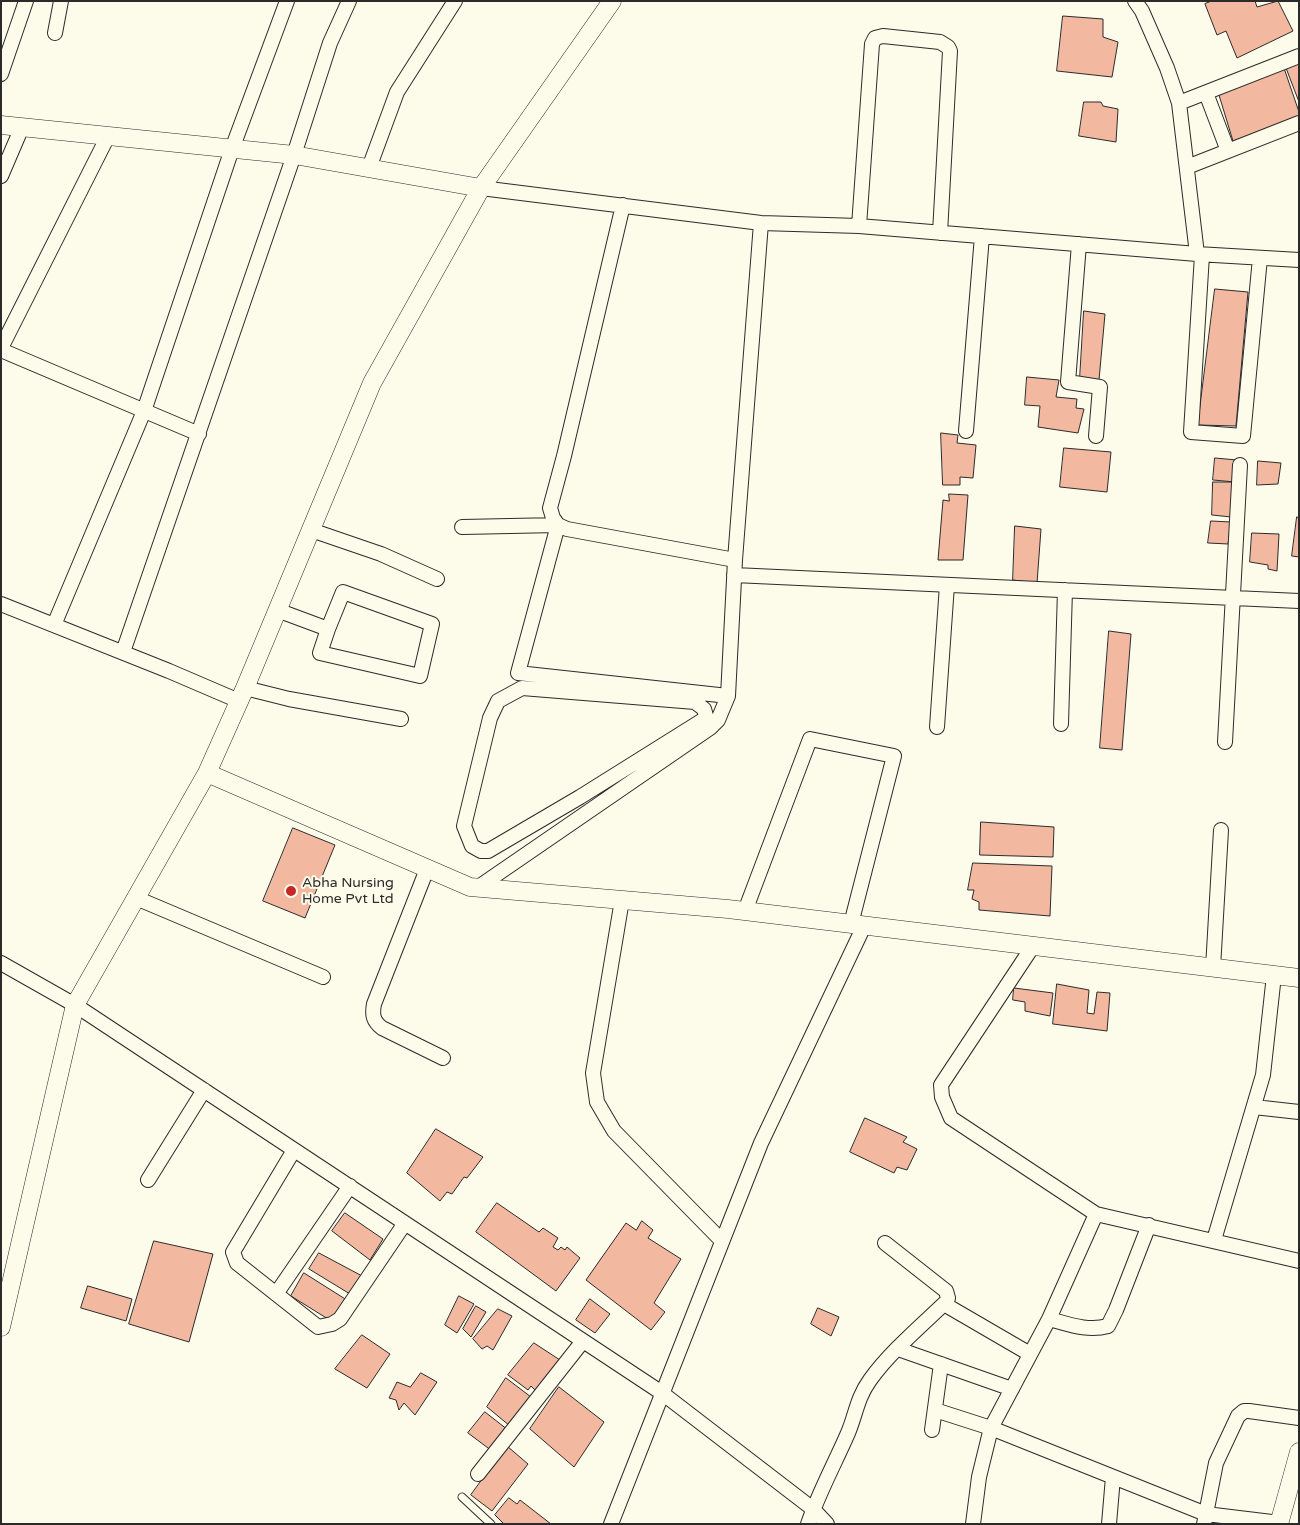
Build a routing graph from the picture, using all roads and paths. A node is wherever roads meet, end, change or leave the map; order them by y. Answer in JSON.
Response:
{"nodes":[{"id":1,"x":26,"y":1,"type":"edge"},
{"id":2,"x":61,"y":1,"type":"edge"},
{"id":3,"x":349,"y":1,"type":"edge"},
{"id":4,"x":454,"y":1,"type":"edge"},
{"id":5,"x":612,"y":1,"type":"edge"},
{"id":6,"x":1135,"y":1,"type":"edge"},
{"id":7,"x":288,"y":2,"type":"edge"},
{"id":8,"x":55,"y":33,"type":"dead end"},
{"id":9,"x":1299,"y":56,"type":"edge"},
{"id":10,"x":1,"y":74,"type":"edge"},
{"id":11,"x":1206,"y":93,"type":"junction"},
{"id":12,"x":1179,"y":104,"type":"junction"},
{"id":13,"x":1299,"y":123,"type":"edge"},
{"id":14,"x":1,"y":125,"type":"edge"},
{"id":15,"x":22,"y":127,"type":"junction"},
{"id":16,"x":108,"y":136,"type":"junction"},
{"id":17,"x":232,"y":149,"type":"junction"},
{"id":18,"x":1228,"y":151,"type":"junction"},
{"id":19,"x":294,"y":155,"type":"junction"},
{"id":20,"x":1187,"y":167,"type":"junction"},
{"id":21,"x":369,"y":168,"type":"junction"},
{"id":22,"x":1,"y":176,"type":"edge"},
{"id":23,"x":481,"y":188,"type":"junction"},
{"id":24,"x":623,"y":206,"type":"junction"},
{"id":25,"x":762,"y":222,"type":"junction"},
{"id":26,"x":859,"y":226,"type":"junction"},
{"id":27,"x":940,"y":233,"type":"junction"},
{"id":28,"x":982,"y":236,"type":"junction"},
{"id":29,"x":1079,"y":244,"type":"junction"},
{"id":30,"x":1199,"y":254,"type":"junction"},
{"id":31,"x":1260,"y":258,"type":"junction"},
{"id":32,"x":1299,"y":260,"type":"edge"},
{"id":33,"x":1,"y":349,"type":"edge"},
{"id":34,"x":144,"y":411,"type":"junction"},
{"id":35,"x":966,"y":431,"type":"dead end"},
{"id":36,"x":199,"y":434,"type":"junction"},
{"id":37,"x":1096,"y":436,"type":"dead end"},
{"id":38,"x":1240,"y":465,"type":"dead end"},
{"id":39,"x":558,"y":525,"type":"junction"},
{"id":40,"x":462,"y":527,"type":"dead end"},
{"id":41,"x":311,"y":530,"type":"junction"},
{"id":42,"x":735,"y":560,"type":"junction"},
{"id":43,"x":734,"y":575,"type":"junction"},
{"id":44,"x":437,"y":579,"type":"dead end"},
{"id":45,"x":947,"y":585,"type":"junction"},
{"id":46,"x":1065,"y":590,"type":"junction"},
{"id":47,"x":1232,"y":598,"type":"junction"},
{"id":48,"x":1299,"y":601,"type":"edge"},
{"id":49,"x":1,"y":604,"type":"edge"},
{"id":50,"x":277,"y":610,"type":"junction"},
{"id":51,"x":54,"y":625,"type":"junction"},
{"id":52,"x":328,"y":629,"type":"junction"},
{"id":53,"x":123,"y":652,"type":"junction"},
{"id":54,"x":242,"y":694,"type":"junction"},
{"id":55,"x":728,"y":696,"type":"junction"},
{"id":56,"x":401,"y":719,"type":"dead end"},
{"id":57,"x":1061,"y":724,"type":"dead end"},
{"id":58,"x":937,"y":727,"type":"dead end"},
{"id":59,"x":1224,"y":742,"type":"dead end"},
{"id":60,"x":207,"y":773,"type":"junction"},
{"id":61,"x":598,"y":785,"type":"junction"},
{"id":62,"x":606,"y":800,"type":"junction"},
{"id":63,"x":1220,"y":830,"type":"dead end"},
{"id":64,"x":427,"y":869,"type":"junction"},
{"id":65,"x":477,"y":888,"type":"junction"},
{"id":66,"x":136,"y":898,"type":"junction"},
{"id":67,"x":622,"y":900,"type":"junction"},
{"id":68,"x":745,"y":911,"type":"junction"},
{"id":69,"x":858,"y":925,"type":"junction"},
{"id":70,"x":1034,"y":946,"type":"junction"},
{"id":71,"x":1,"y":963,"type":"edge"},
{"id":72,"x":1213,"y":968,"type":"junction"},
{"id":73,"x":1274,"y":975,"type":"junction"},
{"id":74,"x":322,"y":977,"type":"dead end"},
{"id":75,"x":1299,"y":978,"type":"edge"},
{"id":76,"x":76,"y":1005,"type":"junction"},
{"id":77,"x":443,"y":1058,"type":"dead end"},
{"id":78,"x":204,"y":1090,"type":"junction"},
{"id":79,"x":1254,"y":1107,"type":"junction"},
{"id":80,"x":1299,"y":1112,"type":"edge"},
{"id":81,"x":294,"y":1150,"type":"junction"},
{"id":82,"x":148,"y":1180,"type":"dead end"},
{"id":83,"x":350,"y":1186,"type":"junction"},
{"id":84,"x":1096,"y":1214,"type":"junction"},
{"id":85,"x":404,"y":1222,"type":"junction"},
{"id":86,"x":1149,"y":1225,"type":"junction"},
{"id":87,"x":1214,"y":1240,"type":"junction"},
{"id":88,"x":722,"y":1241,"type":"junction"},
{"id":89,"x":884,"y":1243,"type":"dead end"},
{"id":90,"x":1299,"y":1261,"type":"edge"},
{"id":91,"x":276,"y":1294,"type":"junction"},
{"id":92,"x":944,"y":1304,"type":"junction"},
{"id":93,"x":1049,"y":1319,"type":"junction"},
{"id":94,"x":1,"y":1327,"type":"edge"},
{"id":95,"x":583,"y":1341,"type":"junction"},
{"id":96,"x":898,"y":1349,"type":"junction"},
{"id":97,"x":1030,"y":1354,"type":"junction"},
{"id":98,"x":941,"y":1364,"type":"junction"},
{"id":99,"x":1012,"y":1389,"type":"junction"},
{"id":100,"x":662,"y":1393,"type":"junction"},
{"id":101,"x":935,"y":1410,"type":"junction"},
{"id":102,"x":1299,"y":1418,"type":"edge"},
{"id":103,"x":991,"y":1428,"type":"junction"},
{"id":104,"x":932,"y":1430,"type":"dead end"},
{"id":105,"x":1299,"y":1452,"type":"edge"},
{"id":106,"x":478,"y":1474,"type":"dead end"},
{"id":107,"x":1113,"y":1477,"type":"junction"},
{"id":108,"x":462,"y":1497,"type":"dead end"},
{"id":109,"x":813,"y":1509,"type":"junction"},
{"id":110,"x":1205,"y":1519,"type":"edge"},
{"id":111,"x":1279,"y":1523,"type":"edge"},
{"id":112,"x":491,"y":1524,"type":"edge"},
{"id":113,"x":611,"y":1524,"type":"edge"},
{"id":114,"x":808,"y":1524,"type":"edge"},
{"id":115,"x":827,"y":1524,"type":"edge"},
{"id":116,"x":974,"y":1524,"type":"edge"},
{"id":117,"x":1110,"y":1524,"type":"edge"}],
"edges":[{"from":1,"to":10,"type":"street"},
{"from":2,"to":8,"type":"street"},
{"from":3,"to":19,"type":"street"},
{"from":4,"to":21,"type":"street"},
{"from":5,"to":23,"type":"street"},
{"from":6,"to":12,"type":"street"},
{"from":7,"to":17,"type":"street"},
{"from":9,"to":11,"type":"street"},
{"from":11,"to":12,"type":"street"},
{"from":11,"to":18,"type":"street"},
{"from":12,"to":20,"type":"street"},
{"from":13,"to":18,"type":"street"},
{"from":14,"to":15,"type":"street"},
{"from":15,"to":16,"type":"street"},
{"from":15,"to":22,"type":"street"},
{"from":16,"to":17,"type":"street"},
{"from":16,"to":33,"type":"street"},
{"from":17,"to":19,"type":"street"},
{"from":17,"to":34,"type":"street"},
{"from":18,"to":20,"type":"street"},
{"from":19,"to":21,"type":"street"},
{"from":19,"to":36,"type":"street"},
{"from":20,"to":30,"type":"street"},
{"from":21,"to":23,"type":"street"},
{"from":23,"to":24,"type":"street"},
{"from":23,"to":41,"type":"street"},
{"from":24,"to":25,"type":"street"},
{"from":24,"to":39,"type":"street"},
{"from":25,"to":26,"type":"street"},
{"from":25,"to":42,"type":"street"},
{"from":26,"to":27,"type":"street"},
{"from":26,"to":27,"type":"street"},
{"from":27,"to":28,"type":"street"},
{"from":28,"to":29,"type":"street"},
{"from":28,"to":35,"type":"street"},
{"from":29,"to":30,"type":"street"},
{"from":29,"to":37,"type":"street"},
{"from":30,"to":31,"type":"street"},
{"from":30,"to":31,"type":"street"},
{"from":31,"to":32,"type":"street"},
{"from":33,"to":34,"type":"street"},
{"from":34,"to":36,"type":"street"},
{"from":34,"to":51,"type":"street"},
{"from":36,"to":53,"type":"street"},
{"from":38,"to":47,"type":"street"},
{"from":39,"to":40,"type":"street"},
{"from":39,"to":42,"type":"street"},
{"from":39,"to":55,"type":"street"},
{"from":41,"to":44,"type":"street"},
{"from":41,"to":50,"type":"street"},
{"from":42,"to":43,"type":"street"},
{"from":43,"to":45,"type":"street"},
{"from":43,"to":55,"type":"street"},
{"from":45,"to":46,"type":"street"},
{"from":45,"to":58,"type":"street"},
{"from":46,"to":47,"type":"street"},
{"from":46,"to":57,"type":"street"},
{"from":47,"to":48,"type":"street"},
{"from":47,"to":59,"type":"street"},
{"from":49,"to":51,"type":"street"},
{"from":50,"to":52,"type":"street"},
{"from":50,"to":54,"type":"street"},
{"from":51,"to":53,"type":"street"},
{"from":52,"to":52,"type":"street"},
{"from":53,"to":54,"type":"street"},
{"from":54,"to":56,"type":"street"},
{"from":54,"to":60,"type":"street"},
{"from":55,"to":62,"type":"street"},
{"from":60,"to":64,"type":"street"},
{"from":60,"to":66,"type":"street"},
{"from":61,"to":61,"type":"street"},
{"from":61,"to":62,"type":"street"},
{"from":62,"to":65,"type":"street"},
{"from":63,"to":72,"type":"street"},
{"from":64,"to":65,"type":"street"},
{"from":64,"to":77,"type":"street"},
{"from":65,"to":67,"type":"street"},
{"from":66,"to":74,"type":"street"},
{"from":66,"to":76,"type":"street"},
{"from":67,"to":68,"type":"street"},
{"from":67,"to":88,"type":"street"},
{"from":68,"to":69,"type":"street"},
{"from":68,"to":69,"type":"street"},
{"from":69,"to":70,"type":"street"},
{"from":69,"to":88,"type":"street"},
{"from":70,"to":72,"type":"street"},
{"from":70,"to":84,"type":"street"},
{"from":71,"to":76,"type":"street"},
{"from":72,"to":73,"type":"street"},
{"from":73,"to":75,"type":"street"},
{"from":73,"to":79,"type":"street"},
{"from":76,"to":78,"type":"street"},
{"from":76,"to":94,"type":"street"},
{"from":78,"to":81,"type":"street"},
{"from":78,"to":82,"type":"street"},
{"from":79,"to":80,"type":"street"},
{"from":79,"to":87,"type":"street"},
{"from":81,"to":83,"type":"street"},
{"from":81,"to":91,"type":"street"},
{"from":83,"to":85,"type":"street"},
{"from":83,"to":91,"type":"street"},
{"from":84,"to":86,"type":"street"},
{"from":84,"to":93,"type":"street"},
{"from":85,"to":91,"type":"street"},
{"from":85,"to":95,"type":"street"},
{"from":86,"to":87,"type":"street"},
{"from":86,"to":93,"type":"street"},
{"from":87,"to":90,"type":"street"},
{"from":88,"to":100,"type":"street"},
{"from":89,"to":92,"type":"street"},
{"from":92,"to":96,"type":"street"},
{"from":92,"to":97,"type":"street"},
{"from":93,"to":97,"type":"street"},
{"from":95,"to":100,"type":"street"},
{"from":95,"to":106,"type":"street"},
{"from":96,"to":98,"type":"street"},
{"from":96,"to":109,"type":"street"},
{"from":97,"to":99,"type":"street"},
{"from":98,"to":99,"type":"street"},
{"from":98,"to":101,"type":"street"},
{"from":99,"to":103,"type":"street"},
{"from":100,"to":109,"type":"street"},
{"from":100,"to":113,"type":"street"},
{"from":101,"to":103,"type":"street"},
{"from":101,"to":104,"type":"street"},
{"from":102,"to":110,"type":"street"},
{"from":103,"to":107,"type":"street"},
{"from":103,"to":116,"type":"street"},
{"from":105,"to":111,"type":"street"},
{"from":107,"to":110,"type":"street"},
{"from":107,"to":117,"type":"street"},
{"from":108,"to":112,"type":"lane"},
{"from":109,"to":114,"type":"street"},
{"from":109,"to":115,"type":"street"},
{"from":110,"to":111,"type":"street"}]}
